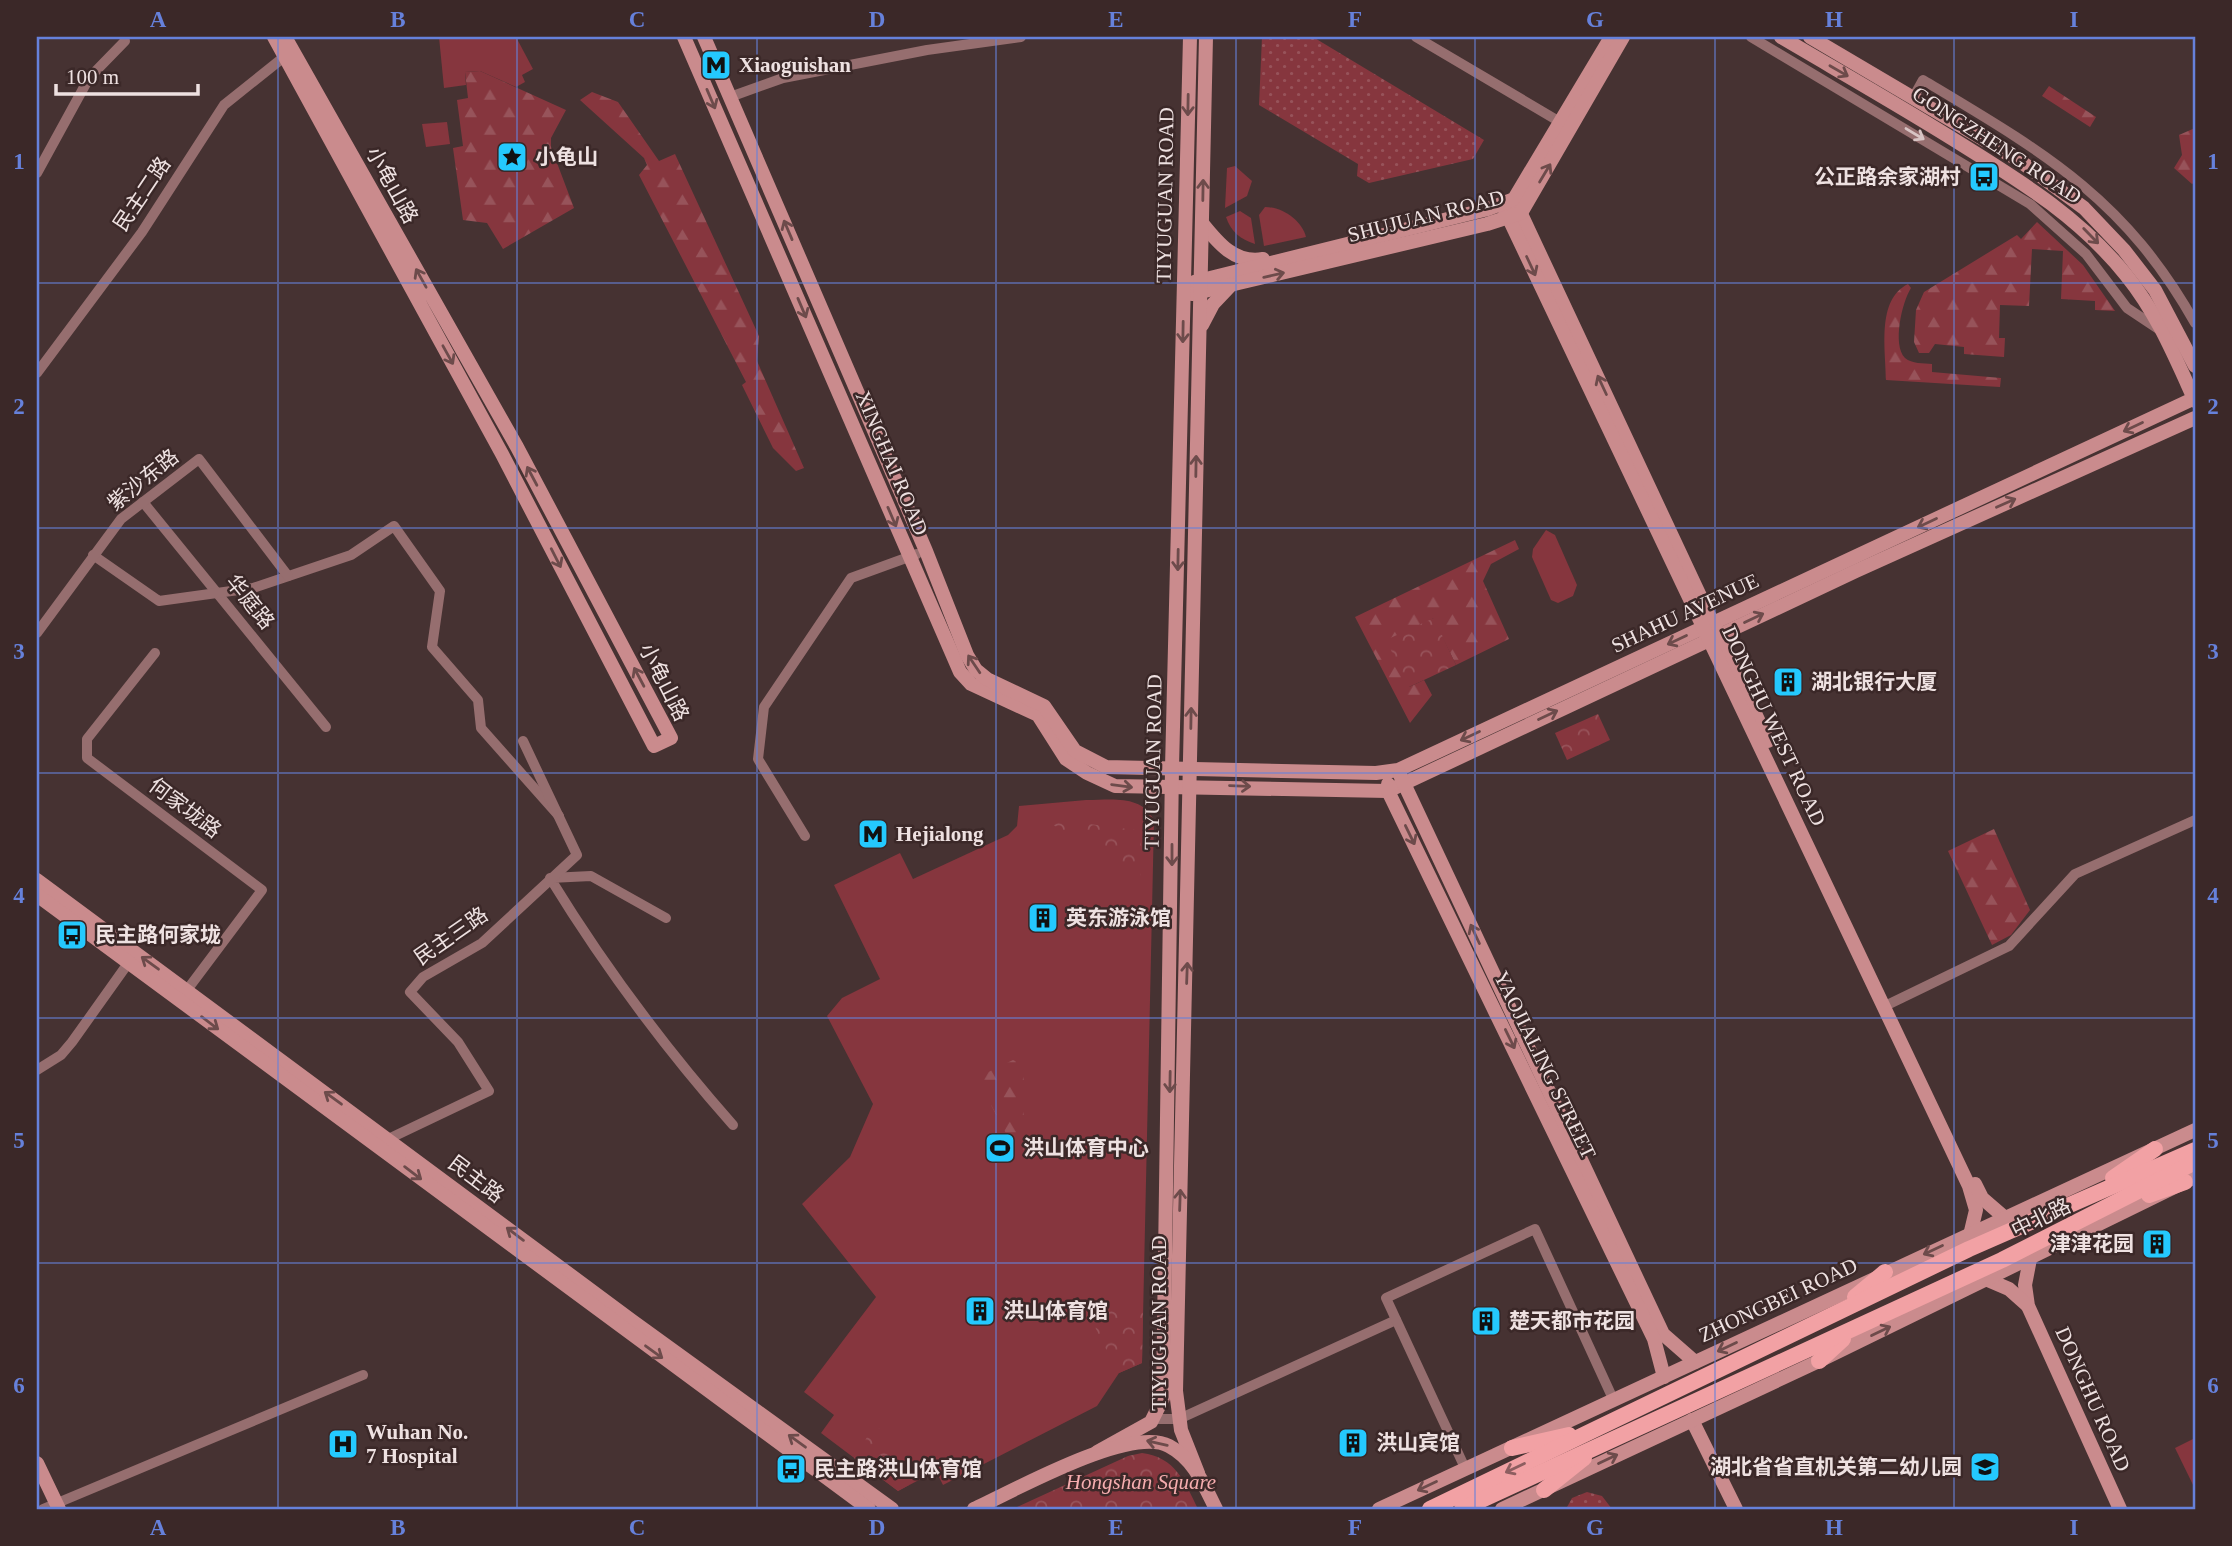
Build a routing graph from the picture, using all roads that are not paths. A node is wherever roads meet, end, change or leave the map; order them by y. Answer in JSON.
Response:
{"nodes":[{"id":1,"x":274,"y":37,"type":"edge"},
{"id":2,"x":285,"y":37,"type":"edge"},
{"id":3,"x":684,"y":37,"type":"edge"},
{"id":4,"x":704,"y":37,"type":"edge"},
{"id":5,"x":926,"y":37,"type":"edge"},
{"id":6,"x":1021,"y":37,"type":"edge"},
{"id":7,"x":1189,"y":37,"type":"edge"},
{"id":8,"x":1206,"y":37,"type":"edge"},
{"id":9,"x":1416,"y":37,"type":"edge"},
{"id":10,"x":1611,"y":37,"type":"edge"},
{"id":11,"x":1623,"y":37,"type":"edge"},
{"id":12,"x":1751,"y":37,"type":"edge"},
{"id":13,"x":1781,"y":37,"type":"edge"},
{"id":14,"x":1810,"y":37,"type":"edge"},
{"id":15,"x":125,"y":41,"type":"dead end"},
{"id":16,"x":927,"y":50,"type":"junction"},
{"id":17,"x":289,"y":54,"type":"junction"},
{"id":18,"x":730,"y":97,"type":"junction"},
{"id":19,"x":1913,"y":98,"type":"junction"},
{"id":20,"x":1560,"y":122,"type":"junction"},
{"id":21,"x":37,"y":173,"type":"edge"},
{"id":22,"x":1511,"y":209,"type":"junction"},
{"id":23,"x":1202,"y":223,"type":"junction"},
{"id":24,"x":1278,"y":260,"type":"junction"},
{"id":25,"x":1231,"y":285,"type":"junction"},
{"id":26,"x":1201,"y":286,"type":"junction"},
{"id":27,"x":1184,"y":290,"type":"junction"},
{"id":28,"x":2167,"y":309,"type":"junction"},
{"id":29,"x":2195,"y":323,"type":"edge"},
{"id":30,"x":1200,"y":329,"type":"junction"},
{"id":31,"x":2162,"y":331,"type":"junction"},
{"id":32,"x":2195,"y":342,"type":"edge"},
{"id":33,"x":2195,"y":366,"type":"edge"},
{"id":34,"x":37,"y":373,"type":"edge"},
{"id":35,"x":2195,"y":399,"type":"edge"},
{"id":36,"x":2195,"y":418,"type":"edge"},
{"id":37,"x":143,"y":502,"type":"junction"},
{"id":38,"x":926,"y":551,"type":"junction"},
{"id":39,"x":93,"y":555,"type":"junction"},
{"id":40,"x":909,"y":557,"type":"junction"},
{"id":41,"x":288,"y":576,"type":"junction"},
{"id":42,"x":217,"y":593,"type":"junction"},
{"id":43,"x":1712,"y":631,"type":"junction"},
{"id":44,"x":37,"y":633,"type":"edge"},
{"id":45,"x":155,"y":653,"type":"dead end"},
{"id":46,"x":326,"y":727,"type":"dead end"},
{"id":47,"x":523,"y":741,"type":"dead end"},
{"id":48,"x":1172,"y":768,"type":"junction"},
{"id":49,"x":1190,"y":768,"type":"junction"},
{"id":50,"x":1396,"y":775,"type":"junction"},
{"id":51,"x":1190,"y":786,"type":"junction"},
{"id":52,"x":1172,"y":787,"type":"junction"},
{"id":53,"x":1388,"y":791,"type":"junction"},
{"id":54,"x":559,"y":816,"type":"junction"},
{"id":55,"x":2195,"y":820,"type":"edge"},
{"id":56,"x":805,"y":836,"type":"dead end"},
{"id":57,"x":550,"y":878,"type":"junction"},
{"id":58,"x":37,"y":880,"type":"edge"},
{"id":59,"x":37,"y":895,"type":"edge"},
{"id":60,"x":666,"y":918,"type":"dead end"},
{"id":61,"x":129,"y":962,"type":"junction"},
{"id":62,"x":187,"y":990,"type":"junction"},
{"id":63,"x":1888,"y":1005,"type":"junction"},
{"id":64,"x":37,"y":1070,"type":"edge"},
{"id":65,"x":733,"y":1125,"type":"dead end"},
{"id":66,"x":2195,"y":1130,"type":"edge"},
{"id":67,"x":382,"y":1142,"type":"junction"},
{"id":68,"x":2155,"y":1149,"type":"junction"},
{"id":69,"x":2195,"y":1150,"type":"edge"},
{"id":70,"x":2186,"y":1170,"type":"edge"},
{"id":71,"x":2088,"y":1195,"type":"junction"},
{"id":72,"x":2004,"y":1216,"type":"junction"},
{"id":73,"x":1971,"y":1231,"type":"junction"},
{"id":74,"x":2031,"y":1259,"type":"junction"},
{"id":75,"x":1885,"y":1272,"type":"junction"},
{"id":76,"x":1987,"y":1280,"type":"junction"},
{"id":77,"x":2028,"y":1306,"type":"junction"},
{"id":78,"x":1833,"y":1315,"type":"junction"},
{"id":79,"x":1396,"y":1320,"type":"junction"},
{"id":80,"x":1856,"y":1327,"type":"junction"},
{"id":81,"x":1819,"y":1361,"type":"junction"},
{"id":82,"x":1695,"y":1362,"type":"junction"},
{"id":83,"x":363,"y":1375,"type":"dead end"},
{"id":84,"x":1664,"y":1377,"type":"junction"},
{"id":85,"x":1614,"y":1401,"type":"junction"},
{"id":86,"x":1154,"y":1419,"type":"junction"},
{"id":87,"x":1179,"y":1419,"type":"junction"},
{"id":88,"x":1692,"y":1420,"type":"junction"},
{"id":89,"x":1602,"y":1434,"type":"junction"},
{"id":90,"x":1512,"y":1448,"type":"junction"},
{"id":91,"x":1097,"y":1452,"type":"junction"},
{"id":92,"x":37,"y":1463,"type":"edge"},
{"id":93,"x":1465,"y":1468,"type":"junction"},
{"id":94,"x":1198,"y":1473,"type":"junction"},
{"id":95,"x":1544,"y":1490,"type":"junction"},
{"id":96,"x":53,"y":1508,"type":"edge"},
{"id":97,"x":869,"y":1509,"type":"edge"},
{"id":98,"x":892,"y":1509,"type":"edge"},
{"id":99,"x":974,"y":1509,"type":"edge"},
{"id":100,"x":1216,"y":1509,"type":"edge"},
{"id":101,"x":1378,"y":1509,"type":"edge"},
{"id":102,"x":1430,"y":1509,"type":"edge"},
{"id":103,"x":1462,"y":1509,"type":"edge"},
{"id":104,"x":1502,"y":1509,"type":"edge"},
{"id":105,"x":1736,"y":1509,"type":"edge"},
{"id":106,"x":2120,"y":1509,"type":"edge"}],
"edges":[{"from":1,"to":17,"type":"main road","name":"小龟山路"},
{"from":2,"to":17,"type":"main road","name":"小龟山路"},
{"from":3,"to":40,"type":"main road","name":"XINGHAI ROAD","one_way":true},
{"from":4,"to":18,"type":"main road","name":"XINGHAI ROAD"},
{"from":5,"to":16,"type":"street"},
{"from":6,"to":16,"type":"street"},
{"from":7,"to":27,"type":"main road","name":"TIYUGUAN ROAD","one_way":true},
{"from":23,"to":8,"type":"main road","name":"TIYUGUAN ROAD","one_way":true},
{"from":9,"to":20,"type":"street"},
{"from":10,"to":20,"type":"main road","name":"SHUJUAN ROAD"},
{"from":22,"to":11,"type":"main road","name":"SHUJUAN ROAD","one_way":true},
{"from":12,"to":31,"type":"street","one_way":true},
{"from":13,"to":31,"type":"main road","name":"GONGZHENG ROAD","one_way":true},
{"from":14,"to":19,"type":"main road","name":"GONGZHENG ROAD"},
{"from":15,"to":21,"type":"street"},
{"from":16,"to":18,"type":"street"},
{"from":17,"to":17,"type":"main road","name":"小龟山路","one_way":true},
{"from":17,"to":34,"type":"street","name":"民主二路"},
{"from":38,"to":18,"type":"main road","name":"XINGHAI ROAD","one_way":true},
{"from":19,"to":28,"type":"main road","name":"GONGZHENG ROAD"},
{"from":19,"to":29,"type":"street"},
{"from":20,"to":22,"type":"main road","name":"SHUJUAN ROAD"},
{"from":22,"to":24,"type":"main road","name":"SHUJUAN ROAD"},
{"from":25,"to":22,"type":"main road","name":"SHUJUAN ROAD","one_way":true},
{"from":22,"to":43,"type":"main road","name":"DONGHU WEST ROAD"},
{"from":23,"to":24,"type":"main road"},
{"from":23,"to":26,"type":"main road","name":"TIYUGUAN ROAD"},
{"from":24,"to":26,"type":"main road","name":"SHUJUAN ROAD"},
{"from":25,"to":26,"type":"main road","name":"SHUJUAN ROAD"},
{"from":25,"to":30,"type":"main road"},
{"from":26,"to":27,"type":"main road","name":"SHUJUAN ROAD"},
{"from":26,"to":30,"type":"main road","name":"TIYUGUAN ROAD"},
{"from":27,"to":48,"type":"main road","name":"TIYUGUAN ROAD","one_way":true},
{"from":28,"to":32,"type":"main road"},
{"from":28,"to":33,"type":"main road","name":"GONGZHENG ROAD"},
{"from":49,"to":30,"type":"main road","name":"TIYUGUAN ROAD","one_way":true},
{"from":31,"to":35,"type":"main road","name":"GONGZHENG ROAD"},
{"from":35,"to":43,"type":"main road","name":"SHAHU AVENUE","one_way":true},
{"from":43,"to":36,"type":"main road","name":"SHAHU AVENUE","one_way":true},
{"from":37,"to":39,"type":"street","name":"紫沙东路"},
{"from":37,"to":41,"type":"street","name":"紫沙东路"},
{"from":37,"to":42,"type":"street","name":"华庭路"},
{"from":38,"to":40,"type":"street"},
{"from":48,"to":38,"type":"main road","name":"XINGHAI ROAD","one_way":true},
{"from":39,"to":42,"type":"street"},
{"from":39,"to":44,"type":"street","name":"紫沙东路"},
{"from":40,"to":52,"type":"main road","name":"XINGHAI ROAD","one_way":true},
{"from":40,"to":56,"type":"street"},
{"from":41,"to":42,"type":"street"},
{"from":41,"to":54,"type":"street"},
{"from":42,"to":46,"type":"street","name":"华庭路"},
{"from":43,"to":50,"type":"main road","name":"SHAHU AVENUE"},
{"from":43,"to":63,"type":"main road","name":"DONGHU WEST ROAD"},
{"from":45,"to":62,"type":"street","name":"何家垅路"},
{"from":47,"to":54,"type":"street"},
{"from":48,"to":49,"type":"main road","name":"SHAHU AVENUE"},
{"from":48,"to":52,"type":"main road","name":"TIYUGUAN ROAD"},
{"from":49,"to":50,"type":"main road","name":"SHAHU AVENUE"},
{"from":49,"to":51,"type":"main road","name":"TIYUGUAN ROAD"},
{"from":50,"to":53,"type":"main road","name":"YAOJIALING STREET"},
{"from":82,"to":50,"type":"main road","name":"YAOJIALING STREET","one_way":true},
{"from":51,"to":52,"type":"main road"},
{"from":51,"to":53,"type":"main road","one_way":true},
{"from":87,"to":51,"type":"main road","name":"TIYUGUAN ROAD","one_way":true},
{"from":52,"to":86,"type":"main road","name":"TIYUGUAN ROAD","one_way":true},
{"from":53,"to":84,"type":"main road","name":"YAOJIALING STREET","one_way":true},
{"from":54,"to":57,"type":"street","name":"民主三路"},
{"from":55,"to":63,"type":"street"},
{"from":57,"to":60,"type":"street"},
{"from":57,"to":65,"type":"street"},
{"from":57,"to":67,"type":"street","name":"民主三路"},
{"from":62,"to":58,"type":"main road","name":"民主路","one_way":true},
{"from":59,"to":61,"type":"main road","name":"民主路"},
{"from":61,"to":64,"type":"street"},
{"from":61,"to":67,"type":"main road","name":"民主路","one_way":true},
{"from":67,"to":62,"type":"main road","name":"民主路","one_way":true},
{"from":63,"to":72,"type":"main road","name":"DONGHU WEST ROAD"},
{"from":63,"to":73,"type":"main road","name":"DONGHU WEST ROAD"},
{"from":66,"to":68,"type":"main road","name":"ZHONGBEI ROAD"},
{"from":67,"to":97,"type":"main road","name":"民主路","one_way":true},
{"from":98,"to":67,"type":"main road","name":"民主路","one_way":true},
{"from":68,"to":71,"type":"main road"},
{"from":68,"to":72,"type":"main road","name":"ZHONGBEI ROAD"},
{"from":69,"to":70,"type":"main road","name":"ZHONGBEI ROAD"},
{"from":70,"to":71,"type":"main road","name":"ZHONGBEI ROAD"},
{"from":70,"to":74,"type":"main road","name":"ZHONGBEI ROAD"},
{"from":70,"to":80,"type":"main road","name":"ZHONGBEI ROAD"},
{"from":71,"to":78,"type":"main road","name":"ZHONGBEI ROAD"},
{"from":72,"to":73,"type":"main road","name":"ZHONGBEI ROAD"},
{"from":73,"to":75,"type":"main road","name":"ZHONGBEI ROAD","one_way":true},
{"from":74,"to":76,"type":"main road","name":"ZHONGBEI ROAD"},
{"from":74,"to":77,"type":"main road","name":"DONGHU ROAD"},
{"from":75,"to":78,"type":"main road"},
{"from":75,"to":82,"type":"main road","name":"ZHONGBEI ROAD","one_way":true},
{"from":76,"to":77,"type":"main road","name":"DONGHU ROAD"},
{"from":81,"to":76,"type":"main road","name":"ZHONGBEI ROAD","one_way":true},
{"from":77,"to":106,"type":"main road","name":"DONGHU ROAD"},
{"from":78,"to":89,"type":"main road","name":"ZHONGBEI ROAD"},
{"from":79,"to":85,"type":"street"},
{"from":79,"to":87,"type":"street"},
{"from":79,"to":93,"type":"street"},
{"from":80,"to":81,"type":"main road"},
{"from":80,"to":89,"type":"main road","name":"ZHONGBEI ROAD"},
{"from":81,"to":88,"type":"main road","name":"ZHONGBEI ROAD"},
{"from":82,"to":84,"type":"main road","name":"ZHONGBEI ROAD"},
{"from":83,"to":96,"type":"street"},
{"from":84,"to":85,"type":"main road","name":"ZHONGBEI ROAD"},
{"from":85,"to":90,"type":"main road","name":"ZHONGBEI ROAD"},
{"from":86,"to":87,"type":"street"},
{"from":86,"to":91,"type":"main road","name":"TIYUGUAN ROAD"},
{"from":87,"to":94,"type":"main road","name":"TIYUGUAN ROAD"},
{"from":95,"to":88,"type":"main road","name":"ZHONGBEI ROAD","one_way":true},
{"from":88,"to":105,"type":"main road"},
{"from":89,"to":90,"type":"main road"},
{"from":89,"to":95,"type":"main road"},
{"from":89,"to":102,"type":"main road","name":"ZHONGBEI ROAD","one_way":true},
{"from":89,"to":103,"type":"main road","name":"ZHONGBEI ROAD"},
{"from":90,"to":93,"type":"main road","name":"ZHONGBEI ROAD"},
{"from":94,"to":91,"type":"main road","one_way":true},
{"from":91,"to":99,"type":"main road"},
{"from":92,"to":96,"type":"main road"},
{"from":93,"to":101,"type":"main road","name":"ZHONGBEI ROAD","one_way":true},
{"from":94,"to":100,"type":"main road"},
{"from":95,"to":104,"type":"main road","name":"ZHONGBEI ROAD"}]}
